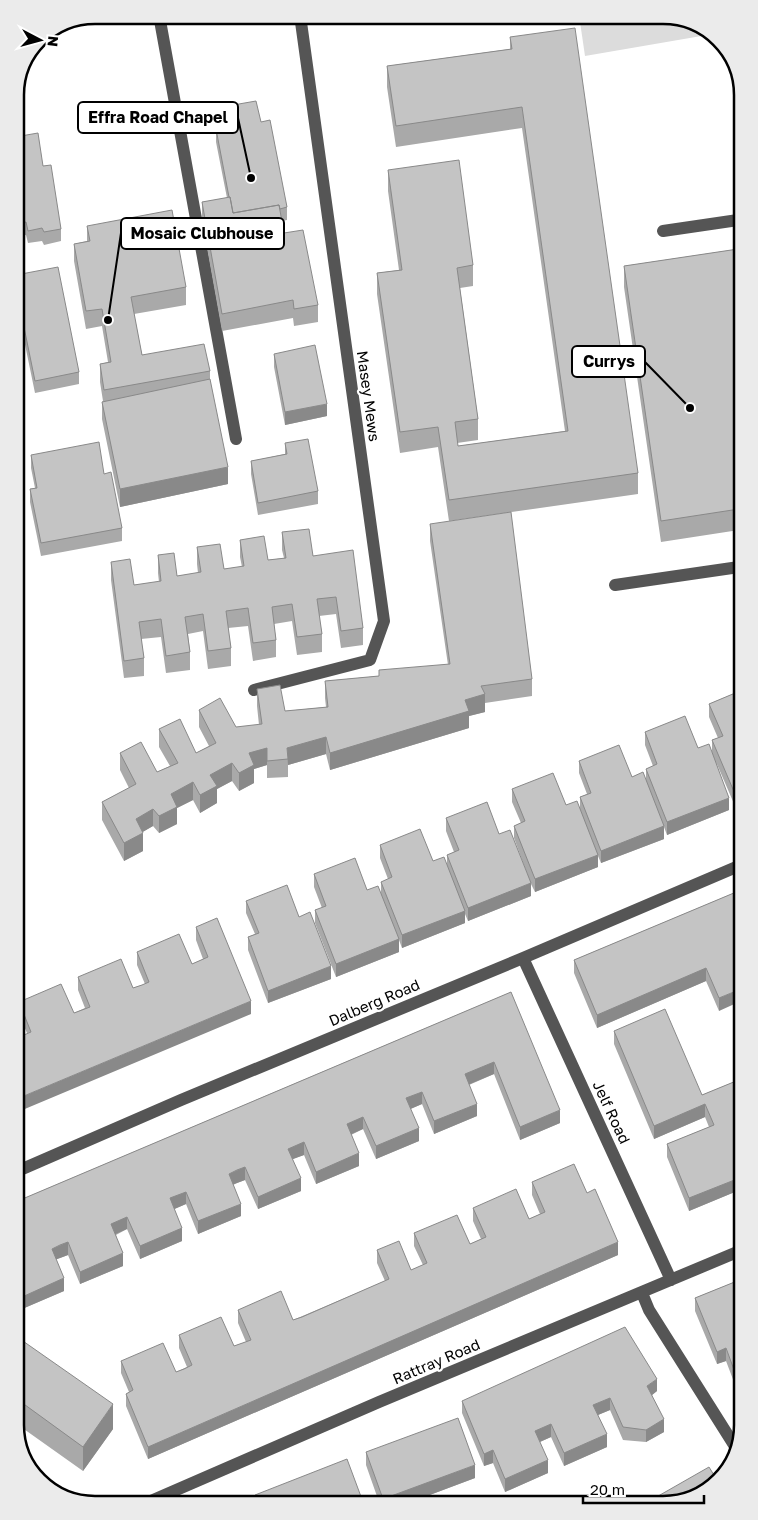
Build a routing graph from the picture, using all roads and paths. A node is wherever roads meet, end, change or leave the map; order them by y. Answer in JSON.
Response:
{"nodes":[{"id":1,"x":161,"y":24,"type":"edge"},
{"id":2,"x":301,"y":24,"type":"edge"},
{"id":3,"x":734,"y":221,"type":"edge"},
{"id":4,"x":664,"y":231,"type":"dead end"},
{"id":5,"x":236,"y":439,"type":"dead end"},
{"id":6,"x":734,"y":568,"type":"edge"},
{"id":7,"x":615,"y":585,"type":"dead end"},
{"id":8,"x":254,"y":690,"type":"dead end"},
{"id":9,"x":734,"y":868,"type":"edge"},
{"id":10,"x":523,"y":958,"type":"junction"},
{"id":11,"x":24,"y":1168,"type":"edge"},
{"id":12,"x":734,"y":1253,"type":"edge"},
{"id":13,"x":671,"y":1280,"type":"junction"},
{"id":14,"x":642,"y":1293,"type":"junction"},
{"id":15,"x":732,"y":1442,"type":"edge"},
{"id":16,"x":162,"y":1496,"type":"edge"}],
"edges":[{"from":1,"to":5,"type":"street"},
{"from":2,"to":8,"type":"street","name":"Masey Mews"},
{"from":3,"to":4,"type":"street"},
{"from":6,"to":7,"type":"street"},
{"from":9,"to":10,"type":"street","name":"Dalberg Road"},
{"from":10,"to":11,"type":"street","name":"Dalberg Road"},
{"from":10,"to":13,"type":"street","name":"Jelf Road"},
{"from":12,"to":13,"type":"street","name":"Rattray Road"},
{"from":13,"to":14,"type":"street","name":"Rattray Road"},
{"from":14,"to":15,"type":"street"},
{"from":14,"to":16,"type":"street","name":"Rattray Road"}]}
